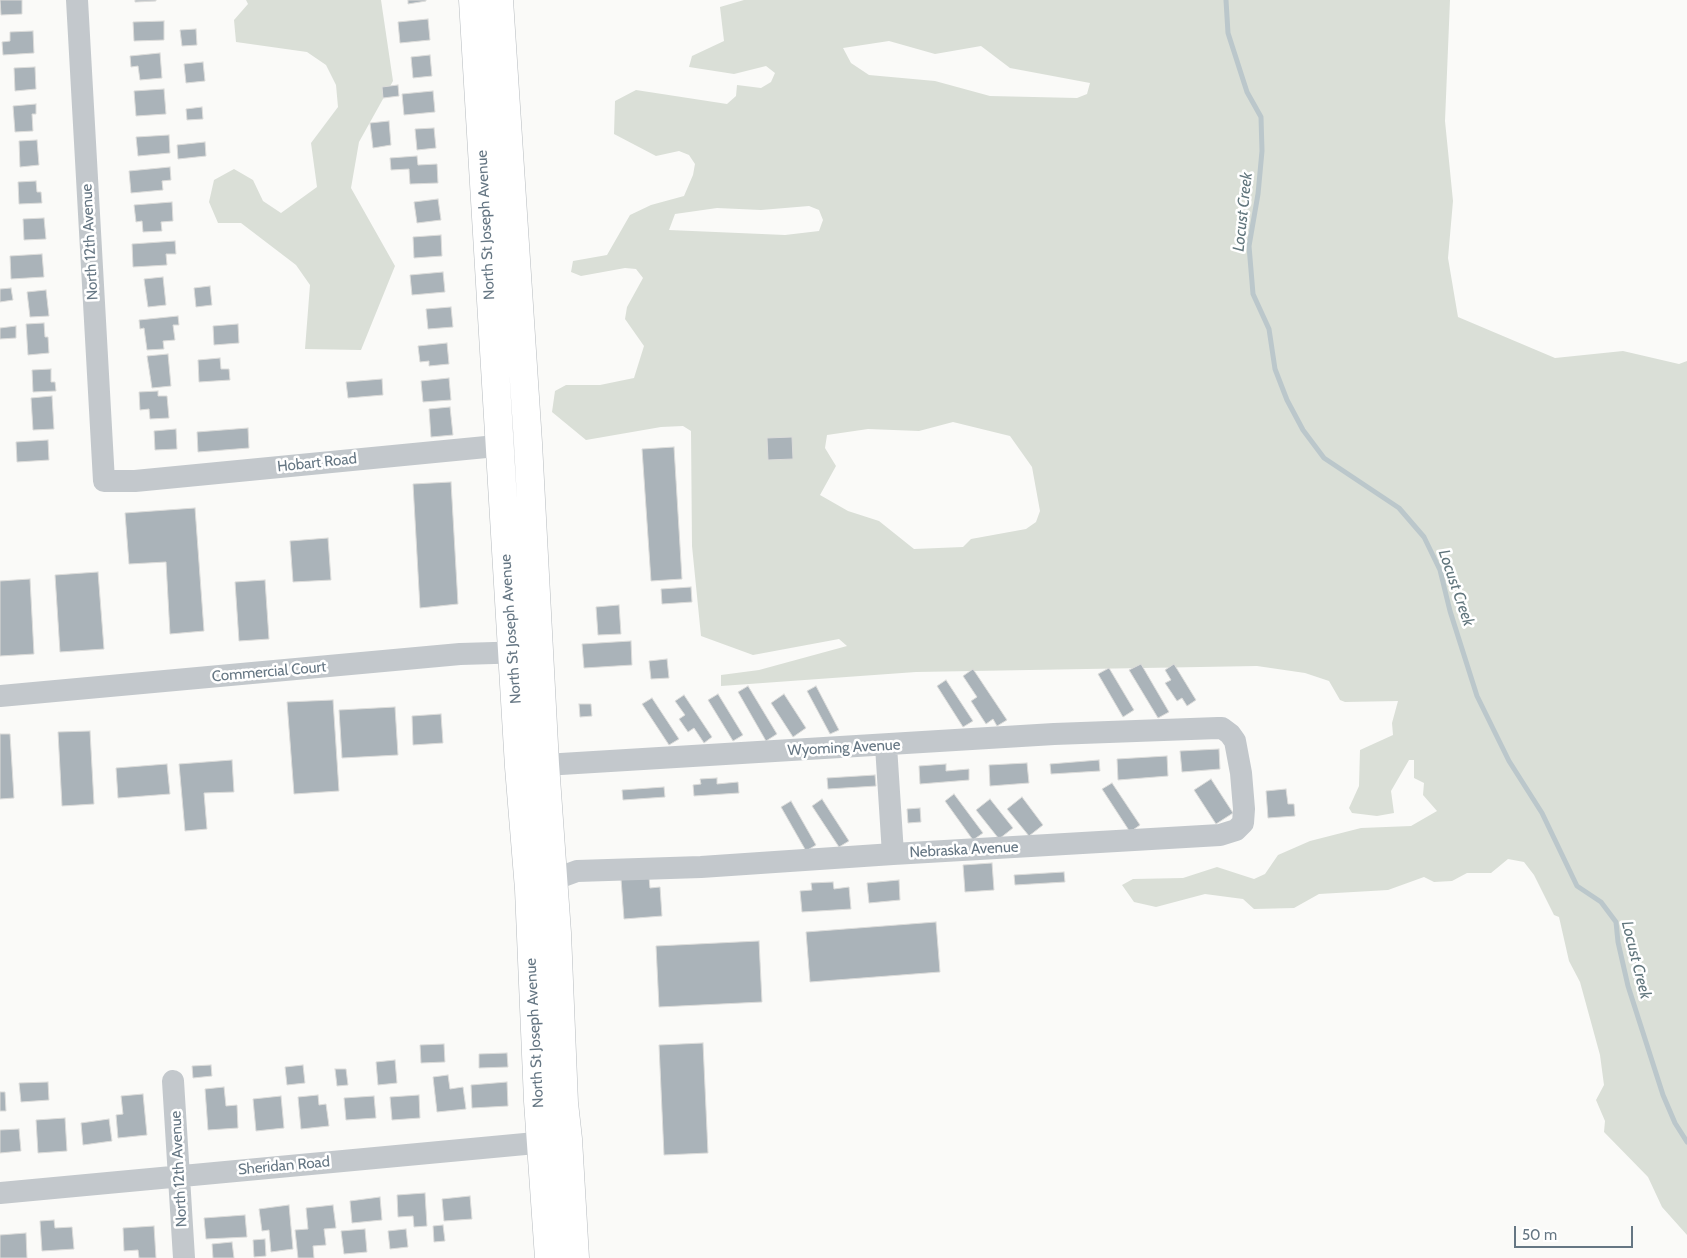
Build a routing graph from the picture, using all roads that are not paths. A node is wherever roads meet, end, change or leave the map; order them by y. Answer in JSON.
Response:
{"nodes":[{"id":1,"x":77,"y":0,"type":"edge"},
{"id":2,"x":472,"y":0,"type":"edge"},
{"id":3,"x":499,"y":0,"type":"edge"},
{"id":4,"x":528,"y":443,"type":"junction"},
{"id":5,"x":499,"y":445,"type":"junction"},
{"id":6,"x":106,"y":481,"type":"joint"},
{"id":7,"x":525,"y":652,"type":"junction"},
{"id":8,"x":0,"y":696,"type":"edge"},
{"id":9,"x":1169,"y":729,"type":"joint"},
{"id":10,"x":886,"y":746,"type":"junction"},
{"id":11,"x":532,"y":766,"type":"junction"},
{"id":12,"x":893,"y":854,"type":"junction"},
{"id":13,"x":541,"y":884,"type":"junction"},
{"id":14,"x":173,"y":1081,"type":"dead end"},
{"id":15,"x":568,"y":1139,"type":"junction"},
{"id":16,"x":541,"y":1143,"type":"junction"},
{"id":17,"x":178,"y":1175,"type":"junction"},
{"id":18,"x":0,"y":1193,"type":"edge"},
{"id":19,"x":184,"y":1258,"type":"edge"},
{"id":20,"x":549,"y":1258,"type":"edge"},
{"id":21,"x":575,"y":1258,"type":"edge"}],
"edges":[{"from":1,"to":6,"type":"street","name":"North 12th Avenue"},
{"from":2,"to":5,"type":"main road","name":"North St Joseph Avenue"},
{"from":3,"to":4,"type":"main road","name":"North St Joseph Avenue"},
{"from":4,"to":5,"type":"street","name":"Hobart Road"},
{"from":4,"to":7,"type":"main road","name":"North St Joseph Avenue"},
{"from":5,"to":6,"type":"street","name":"Hobart Road"},
{"from":5,"to":7,"type":"main road","name":"North St Joseph Avenue"},
{"from":7,"to":8,"type":"street","name":"Commercial Court"},
{"from":7,"to":11,"type":"main road","name":"North St Joseph Avenue"},
{"from":9,"to":10,"type":"street","name":"Wyoming Avenue"},
{"from":9,"to":12,"type":"street","name":"Nebraska Avenue"},
{"from":10,"to":11,"type":"street","name":"Wyoming Avenue"},
{"from":10,"to":12,"type":"street"},
{"from":11,"to":13,"type":"main road","name":"North St Joseph Avenue"},
{"from":12,"to":13,"type":"street","name":"Nebraska Avenue"},
{"from":13,"to":15,"type":"main road","name":"North St Joseph Avenue"},
{"from":13,"to":16,"type":"main road","name":"North St Joseph Avenue"},
{"from":14,"to":17,"type":"street","name":"North 12th Avenue"},
{"from":15,"to":16,"type":"street","name":"Sheridan Road"},
{"from":15,"to":21,"type":"main road","name":"North St Joseph Avenue"},
{"from":16,"to":17,"type":"street","name":"Sheridan Road"},
{"from":16,"to":20,"type":"main road","name":"North St Joseph Avenue"},
{"from":17,"to":18,"type":"street","name":"Sheridan Road"},
{"from":17,"to":19,"type":"street","name":"North 12th Avenue"}]}
